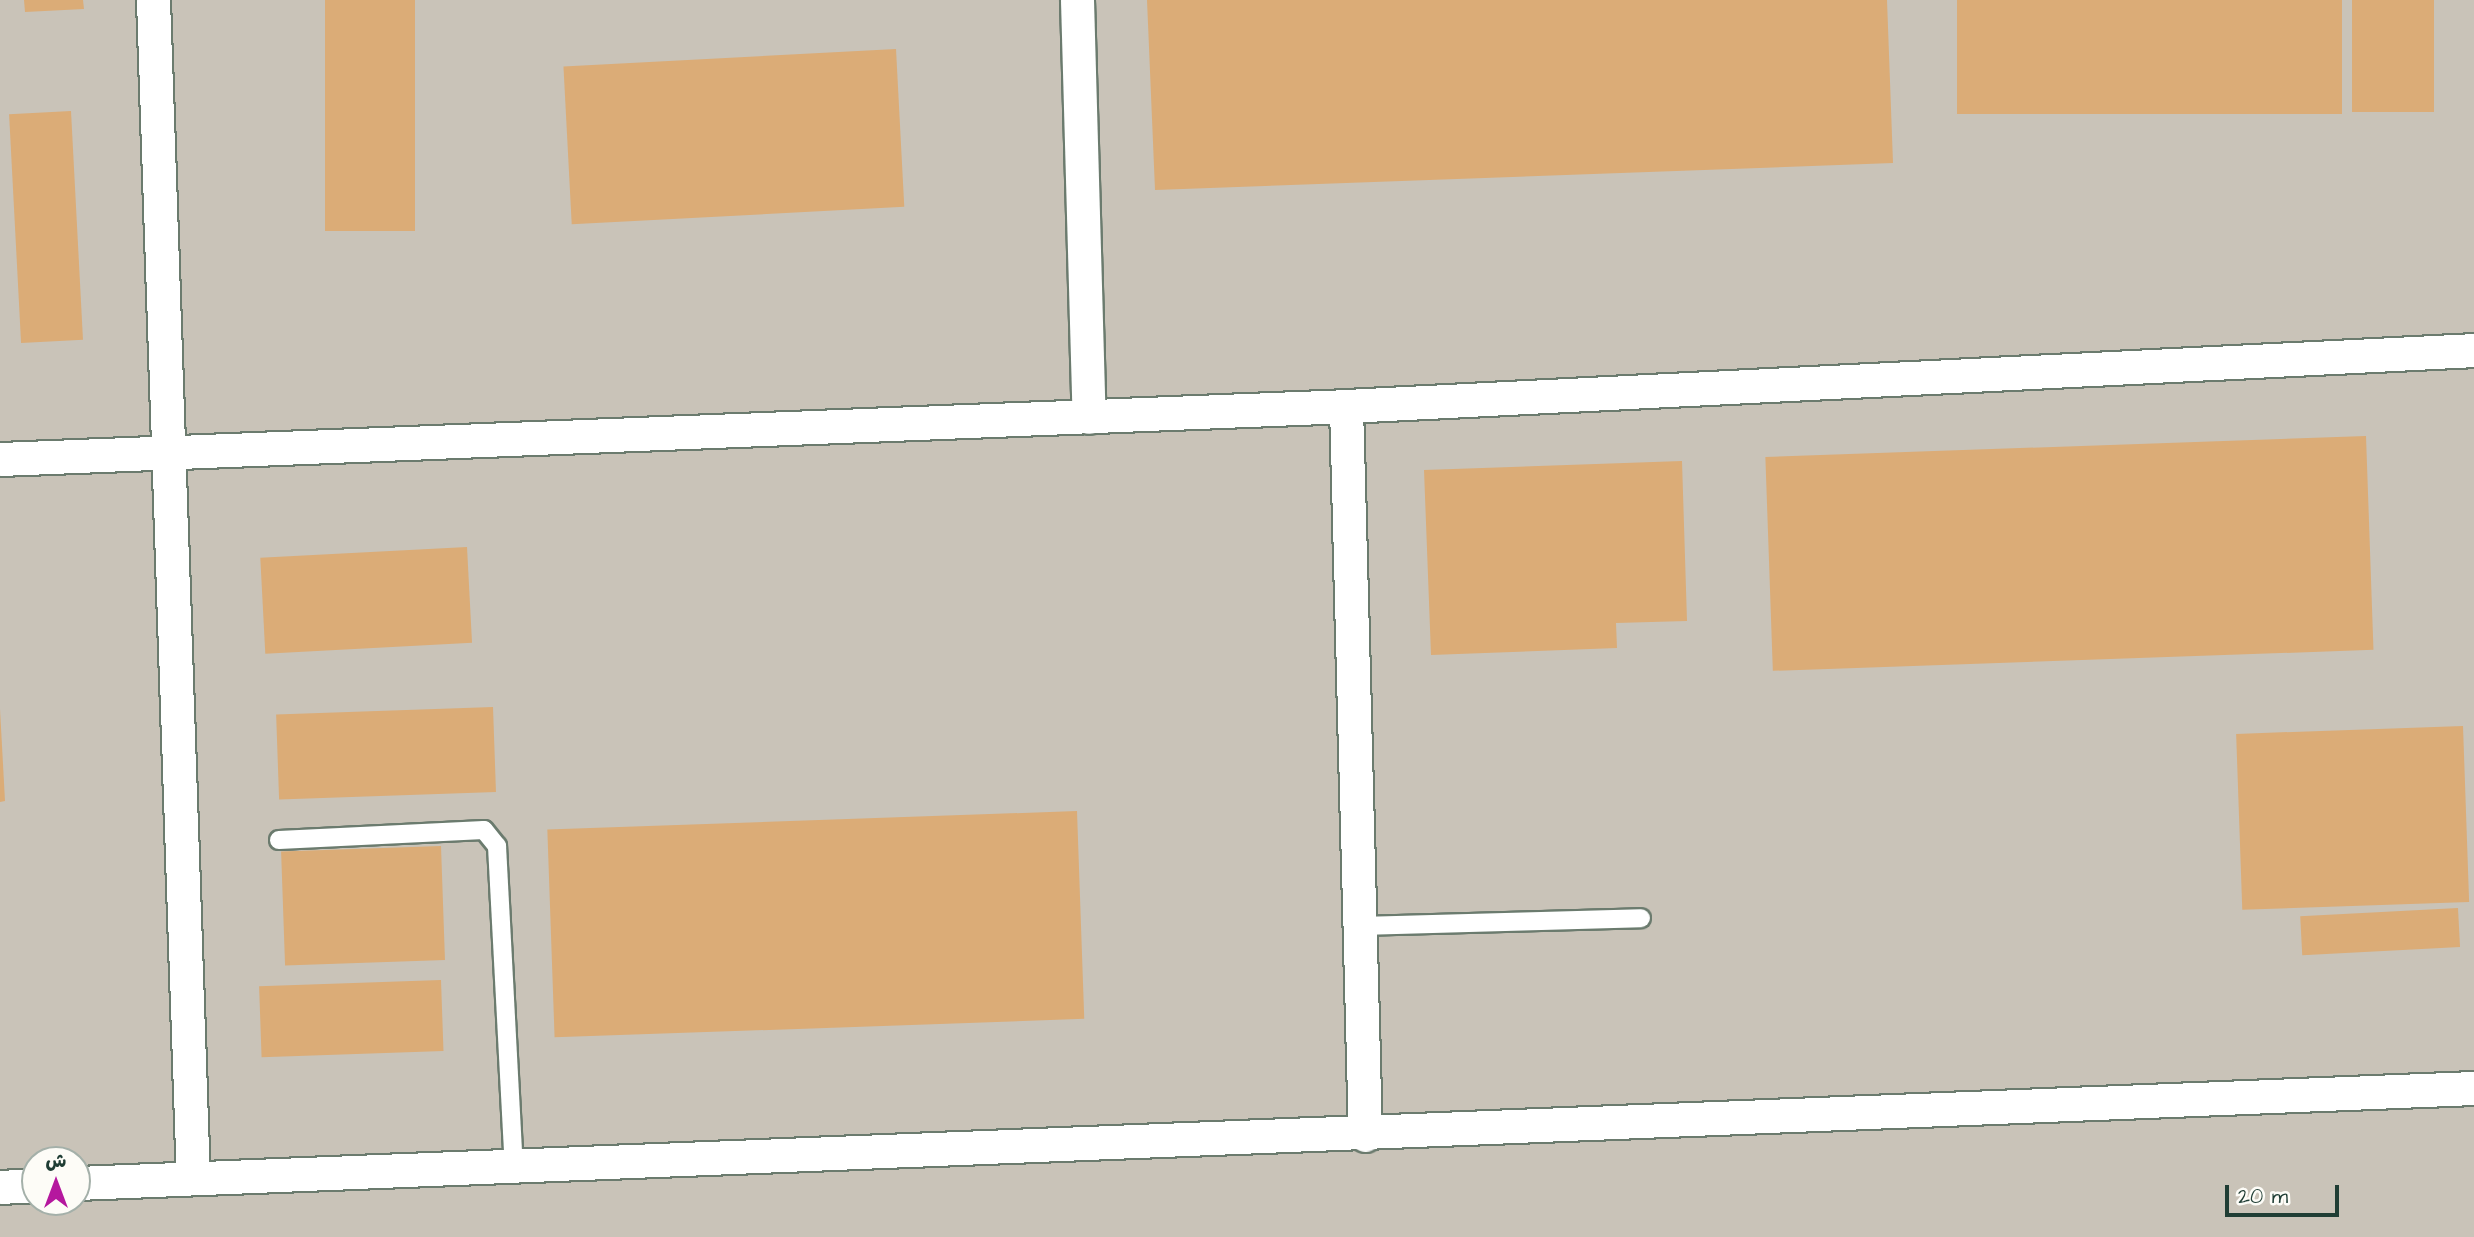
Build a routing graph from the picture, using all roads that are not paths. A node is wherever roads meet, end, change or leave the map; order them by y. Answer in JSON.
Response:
{"nodes":[{"id":1,"x":153,"y":0,"type":"edge"},
{"id":2,"x":1077,"y":0,"type":"edge"},
{"id":3,"x":2474,"y":350,"type":"edge"},
{"id":4,"x":1346,"y":406,"type":"junction"},
{"id":5,"x":1089,"y":417,"type":"junction"},
{"id":6,"x":169,"y":454,"type":"junction"},
{"id":7,"x":0,"y":459,"type":"edge"},
{"id":8,"x":279,"y":840,"type":"dead end"},
{"id":9,"x":1642,"y":918,"type":"dead end"},
{"id":10,"x":1360,"y":926,"type":"junction"},
{"id":11,"x":2474,"y":1088,"type":"edge"},
{"id":12,"x":1365,"y":1135,"type":"junction"},
{"id":13,"x":513,"y":1167,"type":"junction"},
{"id":14,"x":193,"y":1178,"type":"junction"},
{"id":15,"x":91,"y":1182,"type":"edge"},
{"id":16,"x":21,"y":1186,"type":"edge"},
{"id":17,"x":0,"y":1187,"type":"edge"}],
"edges":[{"from":1,"to":6,"type":"street"},
{"from":2,"to":5,"type":"street"},
{"from":3,"to":4,"type":"street"},
{"from":4,"to":5,"type":"street"},
{"from":4,"to":10,"type":"street"},
{"from":5,"to":6,"type":"street"},
{"from":6,"to":7,"type":"street"},
{"from":6,"to":14,"type":"street"},
{"from":8,"to":13,"type":"lane"},
{"from":9,"to":10,"type":"lane"},
{"from":10,"to":12,"type":"street"},
{"from":11,"to":12,"type":"street"},
{"from":12,"to":13,"type":"street"},
{"from":13,"to":14,"type":"street"},
{"from":14,"to":15,"type":"street"},
{"from":16,"to":17,"type":"street"}]}
